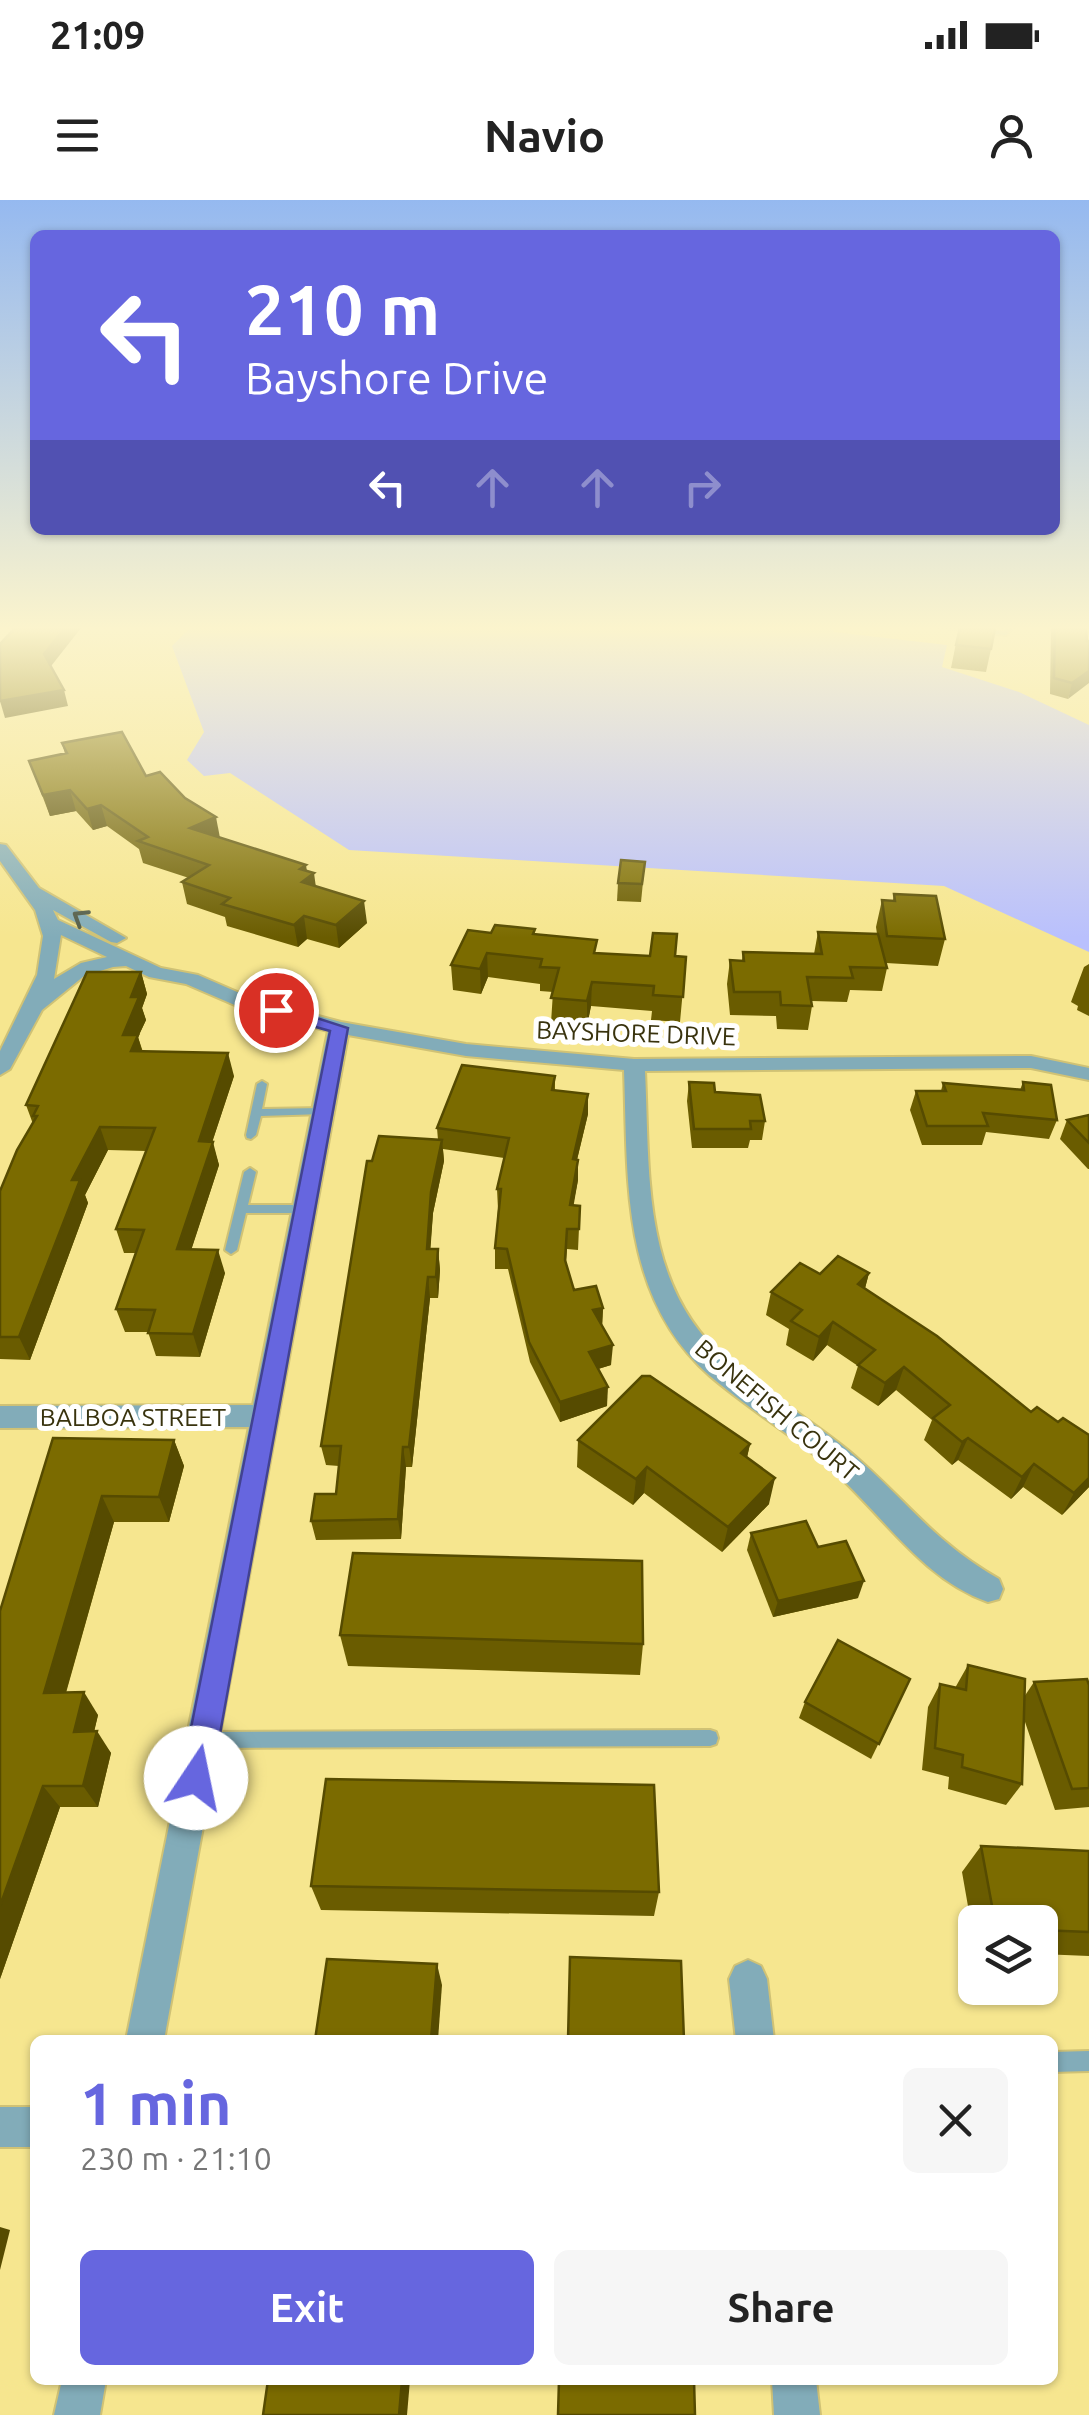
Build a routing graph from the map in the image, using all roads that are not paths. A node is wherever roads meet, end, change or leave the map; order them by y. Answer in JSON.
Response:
{"nodes":[{"id":1,"x":0,"y":849,"type":"edge"},
{"id":2,"x":25,"y":885,"type":"junction"},
{"id":3,"x":0,"y":890,"type":"edge"},
{"id":4,"x":51,"y":923,"type":"junction"},
{"id":5,"x":129,"y":960,"type":"junction"},
{"id":6,"x":191,"y":979,"type":"junction"},
{"id":7,"x":34,"y":1008,"type":"junction"},
{"id":8,"x":339,"y":1028,"type":"junction"},
{"id":9,"x":634,"y":1065,"type":"junction"},
{"id":10,"x":0,"y":1070,"type":"edge"},
{"id":11,"x":1089,"y":1074,"type":"edge"},
{"id":12,"x":262,"y":1084,"type":"dead end"},
{"id":13,"x":323,"y":1111,"type":"junction"},
{"id":14,"x":256,"y":1113,"type":"junction"},
{"id":15,"x":251,"y":1135,"type":"dead end"},
{"id":16,"x":250,"y":1172,"type":"dead end"},
{"id":17,"x":305,"y":1208,"type":"junction"},
{"id":18,"x":241,"y":1209,"type":"junction"},
{"id":19,"x":231,"y":1250,"type":"dead end"},
{"id":20,"x":266,"y":1416,"type":"junction"},
{"id":21,"x":0,"y":1418,"type":"edge"},
{"id":22,"x":988,"y":1589,"type":"dead end"},
{"id":23,"x":710,"y":1738,"type":"dead end"},
{"id":24,"x":204,"y":1740,"type":"junction"},
{"id":25,"x":748,"y":1979,"type":"dead end"},
{"id":26,"x":147,"y":2035,"type":"edge"},
{"id":27,"x":754,"y":2035,"type":"edge"},
{"id":28,"x":1089,"y":2061,"type":"edge"},
{"id":29,"x":1058,"y":2062,"type":"edge"},
{"id":30,"x":30,"y":2127,"type":"edge"},
{"id":31,"x":0,"y":2128,"type":"edge"},
{"id":32,"x":83,"y":2385,"type":"edge"},
{"id":33,"x":795,"y":2385,"type":"edge"},
{"id":34,"x":78,"y":2415,"type":"edge"},
{"id":35,"x":798,"y":2415,"type":"edge"}],
"edges":[{"from":1,"to":2,"type":"street"},
{"from":2,"to":3,"type":"street"},
{"from":2,"to":4,"type":"street"},
{"from":6,"to":2,"type":"street","name":"BAYSHORE DRIVE","one_way":true},
{"from":4,"to":5,"type":"street","name":"BAYSHORE DRIVE"},
{"from":4,"to":7,"type":"street"},
{"from":5,"to":6,"type":"street","name":"BAYSHORE DRIVE"},
{"from":5,"to":7,"type":"street","name":"BAYSHORE DRIVE"},
{"from":6,"to":8,"type":"street","name":"BAYSHORE DRIVE"},
{"from":7,"to":10,"type":"street"},
{"from":8,"to":9,"type":"street","name":"BAYSHORE DRIVE"},
{"from":8,"to":13,"type":"street"},
{"from":9,"to":11,"type":"street","name":"BAYSHORE DRIVE"},
{"from":9,"to":22,"type":"street","name":"BONEFISH COURT"},
{"from":12,"to":14,"type":"lane"},
{"from":13,"to":14,"type":"lane"},
{"from":13,"to":17,"type":"street"},
{"from":14,"to":15,"type":"lane"},
{"from":16,"to":18,"type":"lane"},
{"from":17,"to":18,"type":"lane"},
{"from":17,"to":20,"type":"street"},
{"from":18,"to":19,"type":"lane"},
{"from":20,"to":21,"type":"street","name":"BALBOA STREET"},
{"from":20,"to":24,"type":"street"},
{"from":23,"to":24,"type":"lane"},
{"from":24,"to":26,"type":"street"},
{"from":25,"to":27,"type":"street"},
{"from":28,"to":29,"type":"lane"},
{"from":30,"to":31,"type":"street"},
{"from":32,"to":34,"type":"street"},
{"from":33,"to":35,"type":"street"}]}
